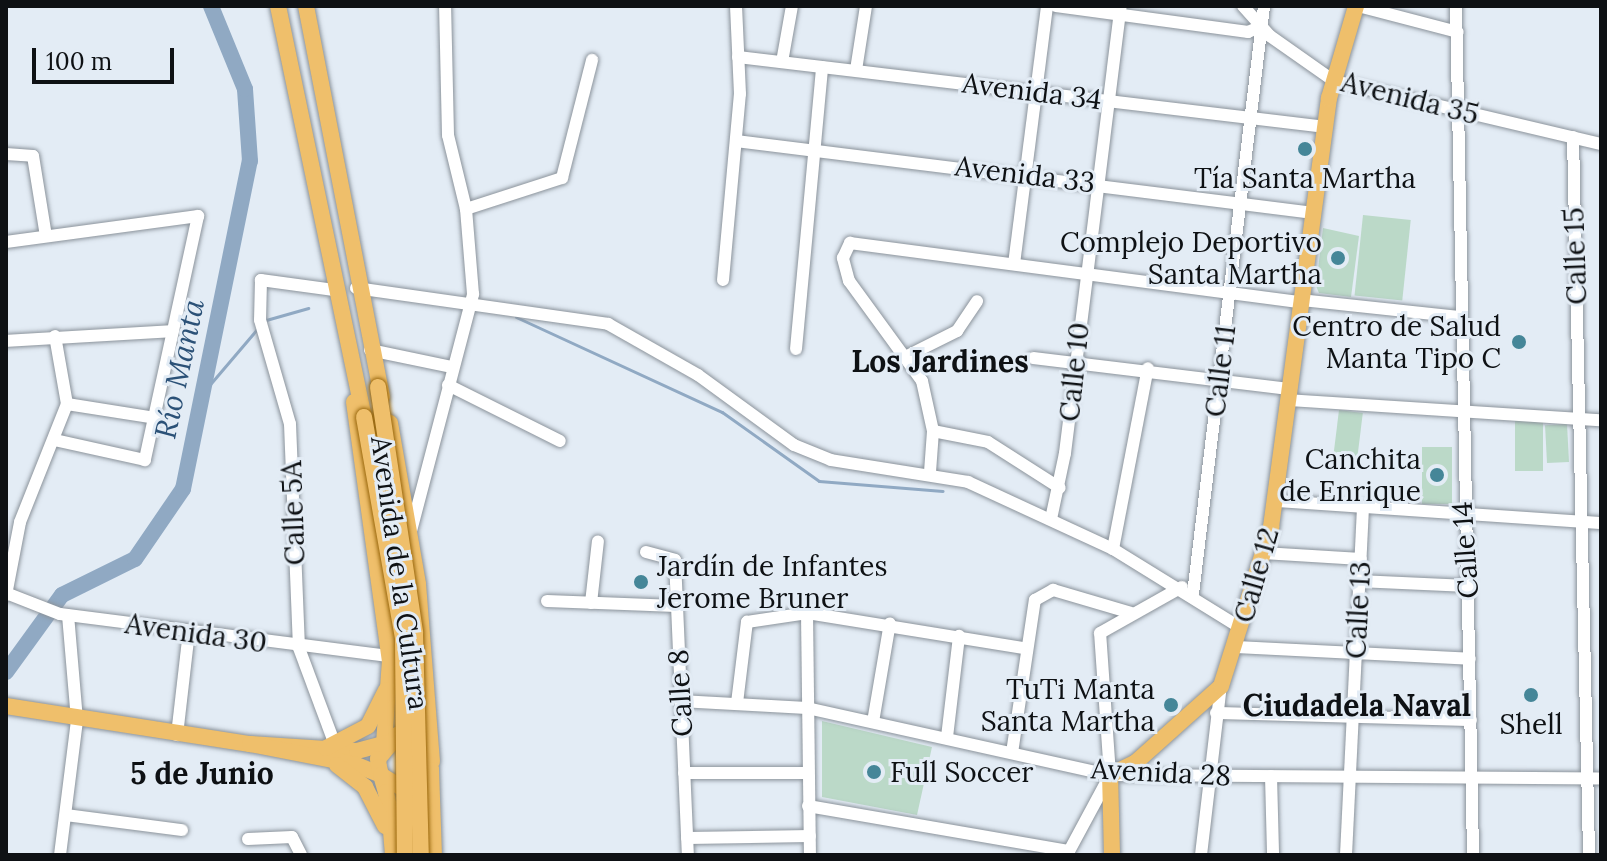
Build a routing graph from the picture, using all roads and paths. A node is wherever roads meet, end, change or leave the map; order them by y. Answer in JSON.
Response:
{"nodes":[{"id":1,"x":278,"y":6,"type":"edge"},
{"id":2,"x":306,"y":6,"type":"edge"},
{"id":3,"x":445,"y":6,"type":"edge"},
{"id":4,"x":736,"y":6,"type":"edge"},
{"id":5,"x":792,"y":6,"type":"edge"},
{"id":6,"x":866,"y":6,"type":"edge"},
{"id":7,"x":1047,"y":6,"type":"edge"},
{"id":8,"x":1056,"y":6,"type":"edge"},
{"id":9,"x":1243,"y":6,"type":"edge"},
{"id":10,"x":1264,"y":6,"type":"edge"},
{"id":11,"x":1357,"y":6,"type":"edge"},
{"id":12,"x":1456,"y":6,"type":"edge"},
{"id":13,"x":1120,"y":12,"type":"edge"},
{"id":14,"x":1259,"y":27,"type":"junction"},
{"id":15,"x":1458,"y":32,"type":"junction"},
{"id":16,"x":738,"y":57,"type":"junction"},
{"id":17,"x":592,"y":60,"type":"dead end"},
{"id":18,"x":782,"y":62,"type":"junction"},
{"id":19,"x":822,"y":67,"type":"junction"},
{"id":20,"x":856,"y":70,"type":"junction"},
{"id":21,"x":1334,"y":81,"type":"junction"},
{"id":22,"x":1037,"y":90,"type":"junction"},
{"id":23,"x":1109,"y":101,"type":"junction"},
{"id":24,"x":1459,"y":111,"type":"junction"},
{"id":25,"x":1251,"y":118,"type":"junction"},
{"id":26,"x":1326,"y":127,"type":"junction"},
{"id":27,"x":1573,"y":137,"type":"junction"},
{"id":28,"x":736,"y":141,"type":"junction"},
{"id":29,"x":1601,"y":144,"type":"edge"},
{"id":30,"x":810,"y":148,"type":"junction"},
{"id":31,"x":6,"y":154,"type":"edge"},
{"id":32,"x":1026,"y":173,"type":"junction"},
{"id":33,"x":1097,"y":183,"type":"junction"},
{"id":34,"x":1242,"y":204,"type":"junction"},
{"id":35,"x":466,"y":209,"type":"junction"},
{"id":36,"x":1314,"y":213,"type":"junction"},
{"id":37,"x":46,"y":236,"type":"junction"},
{"id":38,"x":6,"y":242,"type":"edge"},
{"id":39,"x":1014,"y":264,"type":"junction"},
{"id":40,"x":1086,"y":272,"type":"junction"},
{"id":41,"x":723,"y":280,"type":"dead end"},
{"id":42,"x":356,"y":288,"type":"junction"},
{"id":43,"x":334,"y":290,"type":"junction"},
{"id":44,"x":1229,"y":292,"type":"junction"},
{"id":45,"x":977,"y":301,"type":"dead end"},
{"id":46,"x":1301,"y":301,"type":"junction"},
{"id":47,"x":471,"y":303,"type":"junction"},
{"id":48,"x":516,"y":309,"type":"junction"},
{"id":49,"x":1460,"y":317,"type":"junction"},
{"id":50,"x":173,"y":331,"type":"junction"},
{"id":51,"x":55,"y":336,"type":"junction"},
{"id":52,"x":6,"y":341,"type":"edge"},
{"id":53,"x":460,"y":343,"type":"junction"},
{"id":54,"x":796,"y":349,"type":"dead end"},
{"id":55,"x":370,"y":350,"type":"junction"},
{"id":56,"x":909,"y":355,"type":"junction"},
{"id":57,"x":1033,"y":358,"type":"dead end"},
{"id":58,"x":1076,"y":360,"type":"junction"},
{"id":59,"x":452,"y":367,"type":"junction"},
{"id":60,"x":1148,"y":368,"type":"junction"},
{"id":61,"x":1219,"y":381,"type":"junction"},
{"id":62,"x":448,"y":385,"type":"junction"},
{"id":63,"x":378,"y":387,"type":"junction"},
{"id":64,"x":355,"y":390,"type":"junction"},
{"id":65,"x":1289,"y":394,"type":"junction"},
{"id":66,"x":67,"y":404,"type":"junction"},
{"id":67,"x":1460,"y":412,"type":"junction"},
{"id":68,"x":155,"y":418,"type":"junction"},
{"id":69,"x":1581,"y":418,"type":"junction"},
{"id":70,"x":1601,"y":420,"type":"edge"},
{"id":71,"x":933,"y":431,"type":"junction"},
{"id":72,"x":55,"y":440,"type":"junction"},
{"id":73,"x":560,"y":441,"type":"dead end"},
{"id":74,"x":930,"y":472,"type":"junction"},
{"id":75,"x":1060,"y":488,"type":"junction"},
{"id":76,"x":1276,"y":501,"type":"junction"},
{"id":77,"x":1363,"y":510,"type":"junction"},
{"id":78,"x":1462,"y":516,"type":"junction"},
{"id":79,"x":1051,"y":519,"type":"junction"},
{"id":80,"x":1583,"y":522,"type":"junction"},
{"id":81,"x":1601,"y":523,"type":"edge"},
{"id":82,"x":411,"y":531,"type":"junction"},
{"id":83,"x":598,"y":541,"type":"dead end"},
{"id":84,"x":1113,"y":549,"type":"junction"},
{"id":85,"x":646,"y":552,"type":"dead end"},
{"id":86,"x":1263,"y":553,"type":"junction"},
{"id":87,"x":1361,"y":559,"type":"junction"},
{"id":88,"x":1358,"y":581,"type":"junction"},
{"id":89,"x":1468,"y":586,"type":"junction"},
{"id":90,"x":1188,"y":590,"type":"junction"},
{"id":91,"x":9,"y":595,"type":"edge"},
{"id":92,"x":547,"y":601,"type":"dead end"},
{"id":93,"x":591,"y":603,"type":"junction"},
{"id":94,"x":676,"y":606,"type":"junction"},
{"id":95,"x":807,"y":613,"type":"junction"},
{"id":96,"x":1131,"y":613,"type":"junction"},
{"id":97,"x":64,"y":615,"type":"junction"},
{"id":98,"x":890,"y":623,"type":"junction"},
{"id":99,"x":1241,"y":628,"type":"junction"},
{"id":100,"x":189,"y":632,"type":"junction"},
{"id":101,"x":959,"y":636,"type":"junction"},
{"id":102,"x":1236,"y":647,"type":"junction"},
{"id":103,"x":299,"y":648,"type":"junction"},
{"id":104,"x":1024,"y":648,"type":"junction"},
{"id":105,"x":1355,"y":654,"type":"junction"},
{"id":106,"x":390,"y":658,"type":"junction"},
{"id":107,"x":1470,"y":659,"type":"junction"},
{"id":108,"x":1221,"y":686,"type":"junction"},
{"id":109,"x":680,"y":701,"type":"junction"},
{"id":110,"x":737,"y":703,"type":"junction"},
{"id":111,"x":6,"y":706,"type":"edge"},
{"id":112,"x":807,"y":708,"type":"junction"},
{"id":113,"x":1216,"y":713,"type":"junction"},
{"id":114,"x":77,"y":720,"type":"junction"},
{"id":115,"x":1351,"y":720,"type":"junction"},
{"id":116,"x":1471,"y":720,"type":"junction"},
{"id":117,"x":873,"y":722,"type":"junction"},
{"id":118,"x":177,"y":735,"type":"junction"},
{"id":119,"x":947,"y":737,"type":"junction"},
{"id":120,"x":384,"y":744,"type":"junction"},
{"id":121,"x":329,"y":751,"type":"junction"},
{"id":122,"x":1012,"y":753,"type":"junction"},
{"id":123,"x":432,"y":765,"type":"junction"},
{"id":124,"x":684,"y":773,"type":"junction"},
{"id":125,"x":808,"y":773,"type":"junction"},
{"id":126,"x":1210,"y":774,"type":"junction"},
{"id":127,"x":381,"y":775,"type":"junction"},
{"id":128,"x":1110,"y":775,"type":"junction"},
{"id":129,"x":1271,"y":776,"type":"junction"},
{"id":130,"x":1594,"y":778,"type":"edge"},
{"id":131,"x":1347,"y":779,"type":"junction"},
{"id":132,"x":1473,"y":780,"type":"junction"},
{"id":133,"x":808,"y":806,"type":"junction"},
{"id":134,"x":66,"y":815,"type":"junction"},
{"id":135,"x":182,"y":830,"type":"dead end"},
{"id":136,"x":810,"y":836,"type":"junction"},
{"id":137,"x":687,"y":838,"type":"junction"},
{"id":138,"x":248,"y":839,"type":"dead end"},
{"id":139,"x":397,"y":852,"type":"edge"},
{"id":140,"x":1068,"y":853,"type":"edge"},
{"id":141,"x":60,"y":855,"type":"edge"},
{"id":142,"x":301,"y":855,"type":"edge"},
{"id":143,"x":421,"y":855,"type":"edge"},
{"id":144,"x":434,"y":855,"type":"edge"},
{"id":145,"x":688,"y":855,"type":"edge"},
{"id":146,"x":810,"y":855,"type":"edge"},
{"id":147,"x":1112,"y":855,"type":"edge"},
{"id":148,"x":1201,"y":855,"type":"edge"},
{"id":149,"x":1273,"y":855,"type":"edge"},
{"id":150,"x":1346,"y":855,"type":"edge"},
{"id":151,"x":1473,"y":855,"type":"edge"},
{"id":152,"x":1589,"y":855,"type":"edge"}],
"edges":[{"from":1,"to":43,"type":"main road","name":"Avenida de la Cultura"},
{"from":2,"to":42,"type":"main road","name":"Avenida de la Cultura"},
{"from":3,"to":35,"type":"street"},
{"from":4,"to":16,"type":"street"},
{"from":5,"to":18,"type":"street"},
{"from":6,"to":20,"type":"street"},
{"from":7,"to":22,"type":"street"},
{"from":8,"to":13,"type":"street"},
{"from":9,"to":14,"type":"street","name":"Avenida 35"},
{"from":10,"to":14,"type":"street","name":"Calle 11"},
{"from":11,"to":15,"type":"street"},
{"from":11,"to":21,"type":"main road","name":"Calle 12"},
{"from":12,"to":15,"type":"street","name":"Calle 14"},
{"from":13,"to":14,"type":"street"},
{"from":13,"to":23,"type":"street","name":"Calle 10"},
{"from":14,"to":21,"type":"street","name":"Avenida 35"},
{"from":14,"to":25,"type":"street","name":"Calle 11"},
{"from":15,"to":24,"type":"street","name":"Calle 14"},
{"from":16,"to":18,"type":"street","name":"Avenida 34"},
{"from":16,"to":28,"type":"street"},
{"from":17,"to":35,"type":"street"},
{"from":18,"to":19,"type":"street","name":"Avenida 34"},
{"from":19,"to":20,"type":"street","name":"Avenida 34"},
{"from":19,"to":30,"type":"street"},
{"from":20,"to":22,"type":"street","name":"Avenida 34"},
{"from":21,"to":24,"type":"street","name":"Avenida 35"},
{"from":21,"to":26,"type":"main road","name":"Calle 12"},
{"from":22,"to":23,"type":"street","name":"Avenida 34"},
{"from":22,"to":32,"type":"street"},
{"from":23,"to":25,"type":"street","name":"Avenida 34"},
{"from":23,"to":33,"type":"street","name":"Calle 10"},
{"from":24,"to":27,"type":"street","name":"Avenida 35"},
{"from":24,"to":49,"type":"street","name":"Calle 14"},
{"from":25,"to":26,"type":"street","name":"Avenida 34"},
{"from":25,"to":34,"type":"street","name":"Calle 11"},
{"from":26,"to":36,"type":"main road","name":"Calle 12"},
{"from":27,"to":29,"type":"street","name":"Avenida 35"},
{"from":27,"to":69,"type":"street","name":"Calle 15"},
{"from":28,"to":30,"type":"street","name":"Avenida 33"},
{"from":28,"to":41,"type":"street"},
{"from":30,"to":32,"type":"street","name":"Avenida 33"},
{"from":30,"to":54,"type":"street"},
{"from":31,"to":37,"type":"street"},
{"from":32,"to":33,"type":"street","name":"Avenida 33"},
{"from":32,"to":39,"type":"street"},
{"from":33,"to":34,"type":"street","name":"Avenida 33"},
{"from":33,"to":40,"type":"street","name":"Calle 10"},
{"from":34,"to":36,"type":"street","name":"Avenida 33"},
{"from":34,"to":44,"type":"street","name":"Calle 11"},
{"from":35,"to":47,"type":"street"},
{"from":36,"to":46,"type":"main road","name":"Calle 12"},
{"from":37,"to":38,"type":"street"},
{"from":37,"to":50,"type":"street"},
{"from":39,"to":40,"type":"street"},
{"from":39,"to":56,"type":"street"},
{"from":40,"to":44,"type":"street"},
{"from":40,"to":58,"type":"street","name":"Calle 10"},
{"from":42,"to":47,"type":"street"},
{"from":42,"to":55,"type":"main road","name":"Avenida de la Cultura"},
{"from":43,"to":64,"type":"main road","name":"Avenida de la Cultura"},
{"from":43,"to":103,"type":"street","name":"Calle 5A"},
{"from":44,"to":46,"type":"street"},
{"from":44,"to":61,"type":"street","name":"Calle 11"},
{"from":45,"to":56,"type":"street"},
{"from":46,"to":49,"type":"street"},
{"from":46,"to":65,"type":"main road","name":"Calle 12"},
{"from":47,"to":48,"type":"street"},
{"from":47,"to":53,"type":"street"},
{"from":48,"to":53,"type":"street"},
{"from":48,"to":74,"type":"street"},
{"from":49,"to":67,"type":"street","name":"Calle 14"},
{"from":50,"to":51,"type":"street"},
{"from":50,"to":68,"type":"street"},
{"from":51,"to":52,"type":"street"},
{"from":51,"to":66,"type":"street"},
{"from":53,"to":59,"type":"street"},
{"from":55,"to":59,"type":"street"},
{"from":55,"to":63,"type":"main road","name":"Avenida de la Cultura"},
{"from":56,"to":71,"type":"street"},
{"from":57,"to":58,"type":"street"},
{"from":58,"to":60,"type":"street"},
{"from":58,"to":75,"type":"street","name":"Calle 10"},
{"from":59,"to":62,"type":"street"},
{"from":60,"to":61,"type":"street"},
{"from":60,"to":84,"type":"street"},
{"from":61,"to":65,"type":"street"},
{"from":61,"to":90,"type":"street","name":"Calle 11"},
{"from":62,"to":73,"type":"street"},
{"from":62,"to":82,"type":"street"},
{"from":63,"to":82,"type":"main road","name":"Avenida de la Cultura"},
{"from":63,"to":143,"type":"main road","name":"Avenida de la Cultura","bridge":true},
{"from":64,"to":106,"type":"main road","name":"Avenida de la Cultura"},
{"from":64,"to":139,"type":"main road","name":"Avenida de la Cultura","bridge":true},
{"from":65,"to":67,"type":"street"},
{"from":65,"to":76,"type":"main road","name":"Calle 12"},
{"from":66,"to":68,"type":"street"},
{"from":66,"to":72,"type":"street"},
{"from":67,"to":69,"type":"street"},
{"from":67,"to":78,"type":"street","name":"Calle 14"},
{"from":68,"to":72,"type":"street"},
{"from":69,"to":70,"type":"street"},
{"from":69,"to":80,"type":"street","name":"Calle 15"},
{"from":71,"to":74,"type":"street"},
{"from":71,"to":75,"type":"street"},
{"from":72,"to":91,"type":"street"},
{"from":74,"to":79,"type":"street"},
{"from":75,"to":79,"type":"street","name":"Calle 10"},
{"from":76,"to":77,"type":"street"},
{"from":76,"to":86,"type":"main road","name":"Calle 12"},
{"from":77,"to":78,"type":"street"},
{"from":77,"to":87,"type":"street","name":"Calle 13"},
{"from":78,"to":80,"type":"street"},
{"from":78,"to":89,"type":"street","name":"Calle 14"},
{"from":79,"to":84,"type":"street"},
{"from":80,"to":81,"type":"street"},
{"from":80,"to":130,"type":"street","name":"Calle 15"},
{"from":82,"to":123,"type":"main road","name":"Avenida de la Cultura"},
{"from":83,"to":93,"type":"street"},
{"from":84,"to":90,"type":"street"},
{"from":85,"to":94,"type":"street","name":"Calle 8"},
{"from":86,"to":87,"type":"street"},
{"from":86,"to":99,"type":"main road","name":"Calle 12"},
{"from":87,"to":88,"type":"street","name":"Calle 13"},
{"from":88,"to":89,"type":"street"},
{"from":88,"to":105,"type":"street","name":"Calle 13"},
{"from":89,"to":107,"type":"street","name":"Calle 14"},
{"from":90,"to":96,"type":"street"},
{"from":90,"to":99,"type":"street"},
{"from":91,"to":97,"type":"street","name":"Avenida 30"},
{"from":92,"to":93,"type":"street"},
{"from":93,"to":94,"type":"street"},
{"from":94,"to":109,"type":"street","name":"Calle 8"},
{"from":95,"to":98,"type":"street"},
{"from":95,"to":110,"type":"street"},
{"from":95,"to":112,"type":"street"},
{"from":96,"to":104,"type":"street"},
{"from":96,"to":128,"type":"street"},
{"from":97,"to":100,"type":"street","name":"Avenida 30"},
{"from":97,"to":114,"type":"street"},
{"from":98,"to":101,"type":"street"},
{"from":98,"to":117,"type":"street"},
{"from":99,"to":102,"type":"main road","name":"Calle 12"},
{"from":100,"to":103,"type":"street","name":"Avenida 30"},
{"from":100,"to":118,"type":"street"},
{"from":101,"to":104,"type":"street"},
{"from":101,"to":119,"type":"street"},
{"from":102,"to":105,"type":"street"},
{"from":102,"to":108,"type":"main road","name":"Calle 12"},
{"from":103,"to":106,"type":"street","name":"Avenida 30"},
{"from":103,"to":121,"type":"street","name":"Calle 5A"},
{"from":104,"to":122,"type":"street"},
{"from":105,"to":107,"type":"street"},
{"from":105,"to":115,"type":"street","name":"Calle 13"},
{"from":106,"to":120,"type":"main road","name":"Avenida de la Cultura"},
{"from":106,"to":121,"type":"main road"},
{"from":107,"to":116,"type":"street","name":"Calle 14"},
{"from":108,"to":113,"type":"street"},
{"from":108,"to":128,"type":"main road","name":"Calle 12"},
{"from":109,"to":110,"type":"street","name":"Avenida 28"},
{"from":109,"to":124,"type":"street","name":"Calle 8"},
{"from":110,"to":112,"type":"street","name":"Avenida 28"},
{"from":111,"to":114,"type":"main road"},
{"from":112,"to":117,"type":"street","name":"Avenida 28"},
{"from":112,"to":125,"type":"street"},
{"from":113,"to":115,"type":"street"},
{"from":113,"to":126,"type":"street"},
{"from":114,"to":118,"type":"main road"},
{"from":114,"to":134,"type":"street"},
{"from":115,"to":116,"type":"street"},
{"from":115,"to":131,"type":"street","name":"Calle 13"},
{"from":116,"to":132,"type":"street","name":"Calle 14"},
{"from":117,"to":119,"type":"street","name":"Avenida 28"},
{"from":118,"to":121,"type":"main road"},
{"from":119,"to":122,"type":"street","name":"Avenida 28"},
{"from":120,"to":121,"type":"main road"},
{"from":120,"to":123,"type":"main road"},
{"from":120,"to":127,"type":"main road"},
{"from":121,"to":127,"type":"main road"},
{"from":121,"to":139,"type":"main road"},
{"from":122,"to":128,"type":"street","name":"Avenida 28"},
{"from":123,"to":127,"type":"main road"},
{"from":123,"to":144,"type":"main road","name":"Avenida de la Cultura"},
{"from":124,"to":125,"type":"street"},
{"from":124,"to":137,"type":"street","name":"Calle 8"},
{"from":125,"to":133,"type":"street"},
{"from":126,"to":128,"type":"street","name":"Avenida 28"},
{"from":126,"to":129,"type":"street","name":"Avenida 28"},
{"from":126,"to":148,"type":"street"},
{"from":127,"to":139,"type":"main road"},
{"from":128,"to":140,"type":"street"},
{"from":128,"to":147,"type":"main road"},
{"from":129,"to":131,"type":"street","name":"Avenida 28"},
{"from":129,"to":149,"type":"street"},
{"from":130,"to":132,"type":"street","name":"Avenida 28"},
{"from":130,"to":152,"type":"street","name":"Calle 15"},
{"from":131,"to":132,"type":"street","name":"Avenida 28"},
{"from":131,"to":150,"type":"street","name":"Calle 13"},
{"from":132,"to":151,"type":"street","name":"Calle 14"},
{"from":133,"to":136,"type":"street"},
{"from":133,"to":140,"type":"street"},
{"from":134,"to":135,"type":"street"},
{"from":134,"to":141,"type":"street"},
{"from":136,"to":137,"type":"street"},
{"from":136,"to":146,"type":"street"},
{"from":137,"to":145,"type":"street","name":"Calle 8"},
{"from":138,"to":142,"type":"street"}]}
